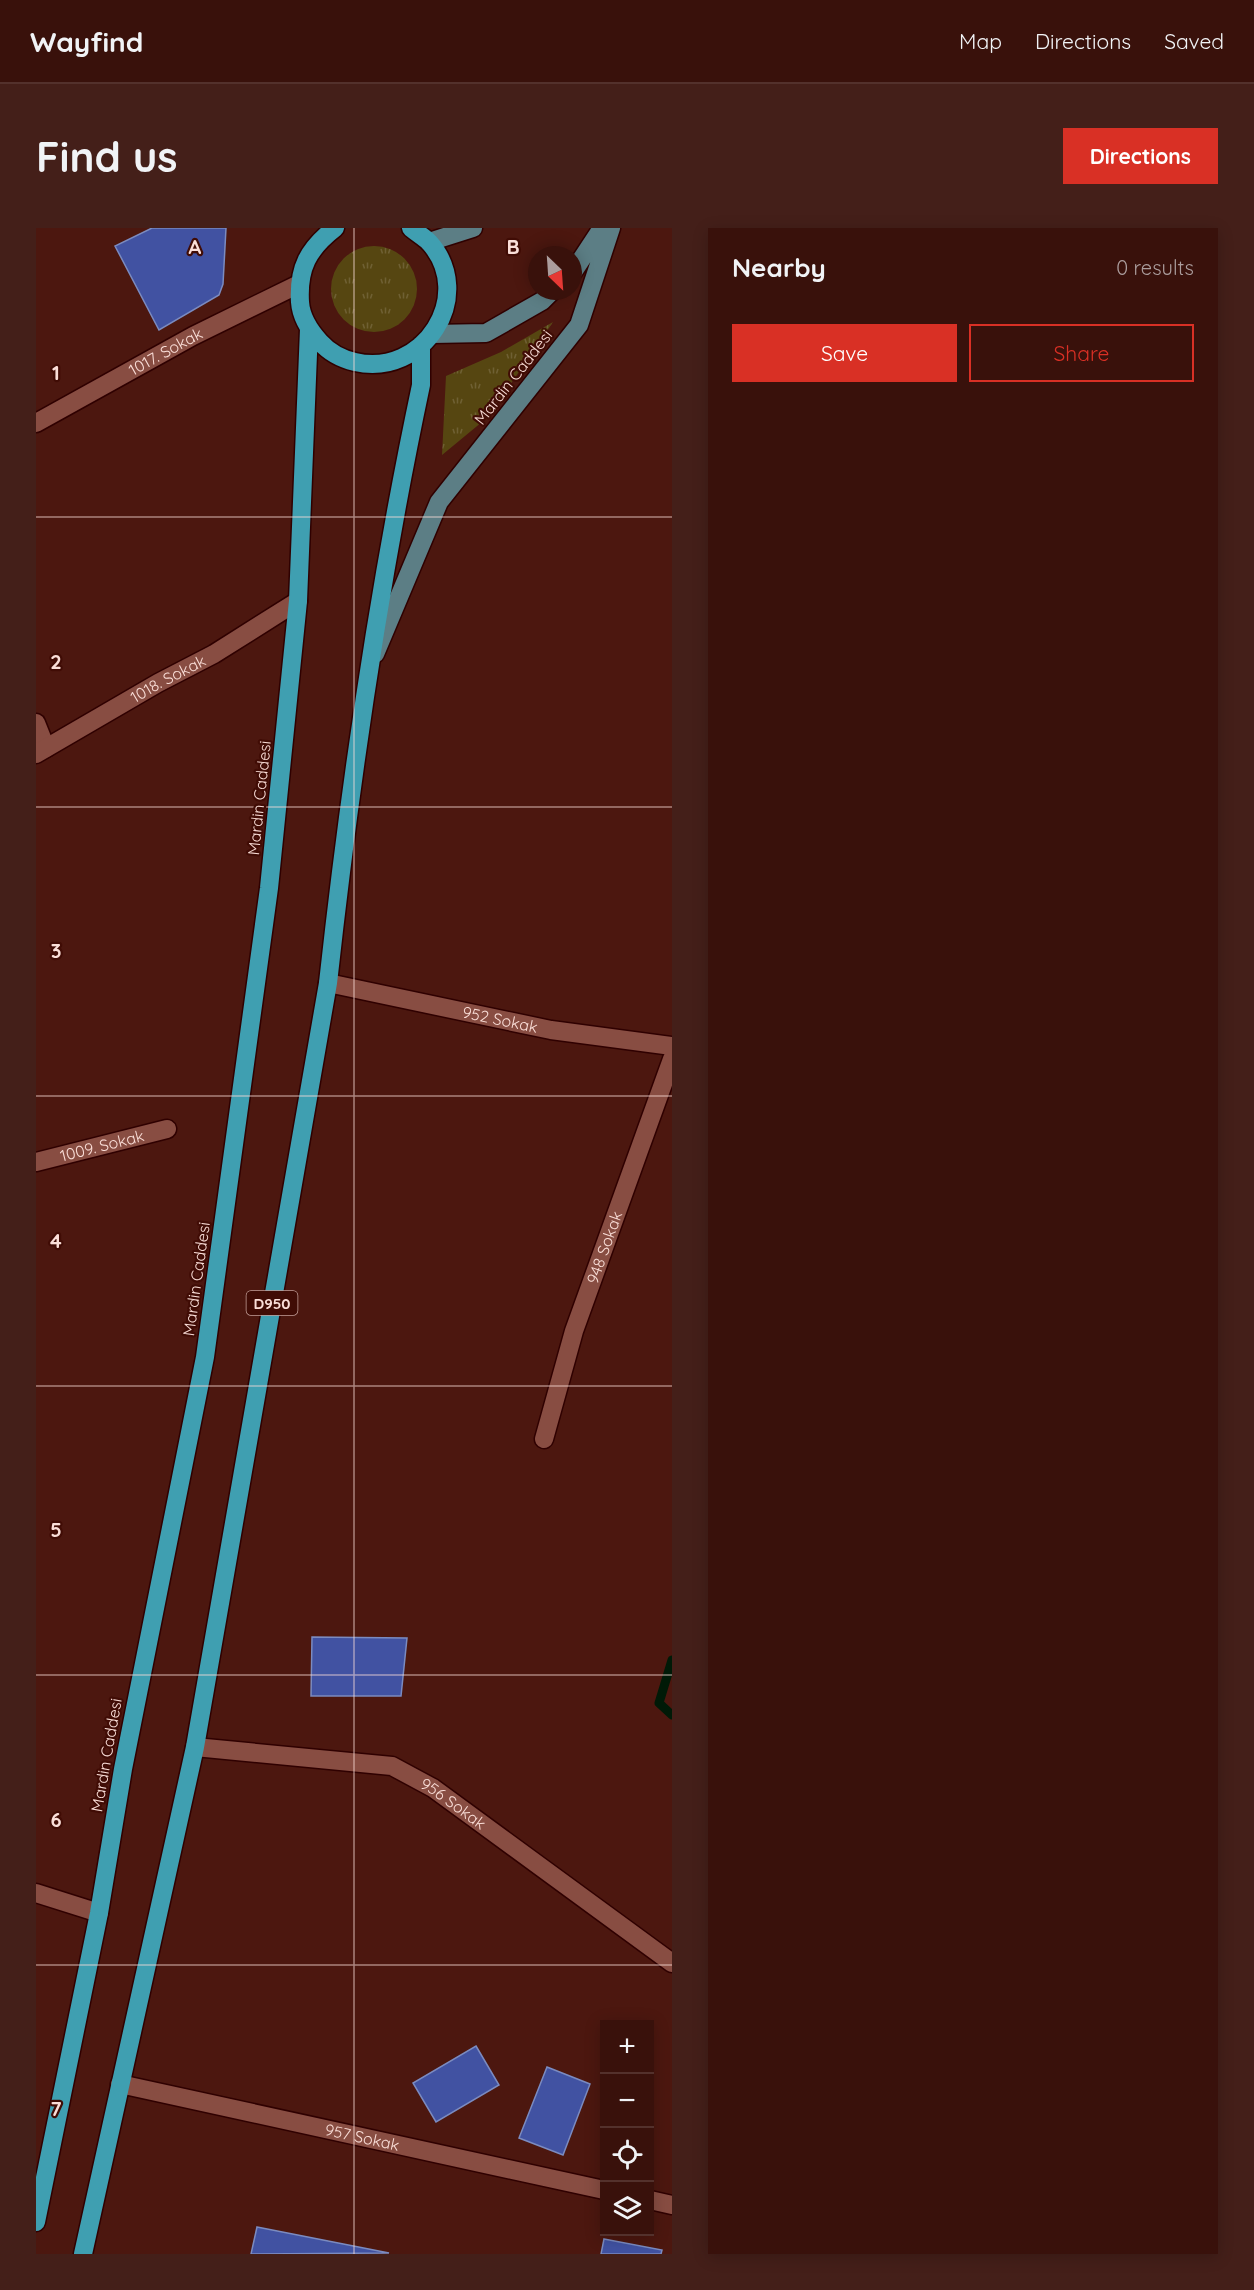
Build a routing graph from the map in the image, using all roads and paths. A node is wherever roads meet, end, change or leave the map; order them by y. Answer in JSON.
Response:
{"nodes":[{"id":1,"x":313,"y":228,"type":"edge"},
{"id":2,"x":334,"y":228,"type":"edge"},
{"id":3,"x":473,"y":228,"type":"edge"},
{"id":4,"x":602,"y":228,"type":"edge"},
{"id":5,"x":611,"y":228,"type":"edge"},
{"id":6,"x":421,"y":233,"type":"edge"},
{"id":7,"x":582,"y":258,"type":"edge"},
{"id":8,"x":305,"y":260,"type":"junction"},
{"id":9,"x":299,"y":284,"type":"junction"},
{"id":10,"x":543,"y":300,"type":"edge"},
{"id":11,"x":309,"y":329,"type":"junction"},
{"id":12,"x":427,"y":340,"type":"junction"},
{"id":13,"x":36,"y":423,"type":"edge"},
{"id":14,"x":298,"y":601,"type":"junction"},
{"id":15,"x":368,"y":672,"type":"junction"},
{"id":16,"x":36,"y":723,"type":"edge"},
{"id":17,"x":41,"y":751,"type":"edge"},
{"id":18,"x":328,"y":983,"type":"junction"},
{"id":19,"x":672,"y":1046,"type":"edge"},
{"id":20,"x":672,"y":1059,"type":"edge"},
{"id":21,"x":167,"y":1129,"type":"dead end"},
{"id":22,"x":36,"y":1162,"type":"edge"},
{"id":23,"x":544,"y":1439,"type":"dead end"},
{"id":24,"x":195,"y":1747,"type":"junction"},
{"id":25,"x":36,"y":1893,"type":"edge"},
{"id":26,"x":99,"y":1913,"type":"junction"},
{"id":27,"x":672,"y":1963,"type":"edge"},
{"id":28,"x":120,"y":2084,"type":"junction"},
{"id":29,"x":600,"y":2189,"type":"edge"},
{"id":30,"x":654,"y":2201,"type":"edge"},
{"id":31,"x":672,"y":2205,"type":"edge"},
{"id":32,"x":36,"y":2222,"type":"edge"},
{"id":33,"x":82,"y":2254,"type":"edge"}],
"edges":[{"from":1,"to":8,"type":"highway"},
{"from":2,"to":8,"type":"highway","name":"Mardin Caddesi"},
{"from":3,"to":6,"type":"main road","name":"Mardin Caddesi"},
{"from":4,"to":7,"type":"main road"},
{"from":5,"to":15,"type":"main road","name":"Mardin Caddesi"},
{"from":6,"to":12,"type":"highway","name":"Mardin Caddesi"},
{"from":8,"to":9,"type":"highway","name":"Mardin Caddesi"},
{"from":9,"to":11,"type":"highway","name":"Mardin Caddesi"},
{"from":9,"to":13,"type":"street","name":"1017. Sokak"},
{"from":10,"to":12,"type":"main road"},
{"from":11,"to":12,"type":"highway","name":"Mardin Caddesi"},
{"from":11,"to":14,"type":"highway","name":"Mardin Caddesi"},
{"from":12,"to":15,"type":"highway","name":"Mardin Caddesi","number":"D950"},
{"from":14,"to":17,"type":"street","name":"1018. Sokak"},
{"from":14,"to":26,"type":"highway","name":"Mardin Caddesi"},
{"from":15,"to":18,"type":"highway","name":"Mardin Caddesi","number":"D950"},
{"from":16,"to":17,"type":"street"},
{"from":18,"to":19,"type":"street","name":"952 Sokak"},
{"from":18,"to":24,"type":"highway","name":"Mardin Caddesi","number":"D950"},
{"from":20,"to":23,"type":"street","name":"948 Sokak"},
{"from":21,"to":22,"type":"street","name":"1009. Sokak"},
{"from":24,"to":27,"type":"street","name":"956 Sokak"},
{"from":24,"to":28,"type":"highway","name":"Mardin Caddesi","number":"D950"},
{"from":25,"to":26,"type":"street"},
{"from":26,"to":32,"type":"highway","name":"Mardin Caddesi"},
{"from":28,"to":29,"type":"street","name":"957 Sokak"},
{"from":28,"to":33,"type":"highway","name":"Mardin Caddesi","number":"D950"},
{"from":30,"to":31,"type":"street"}]}
